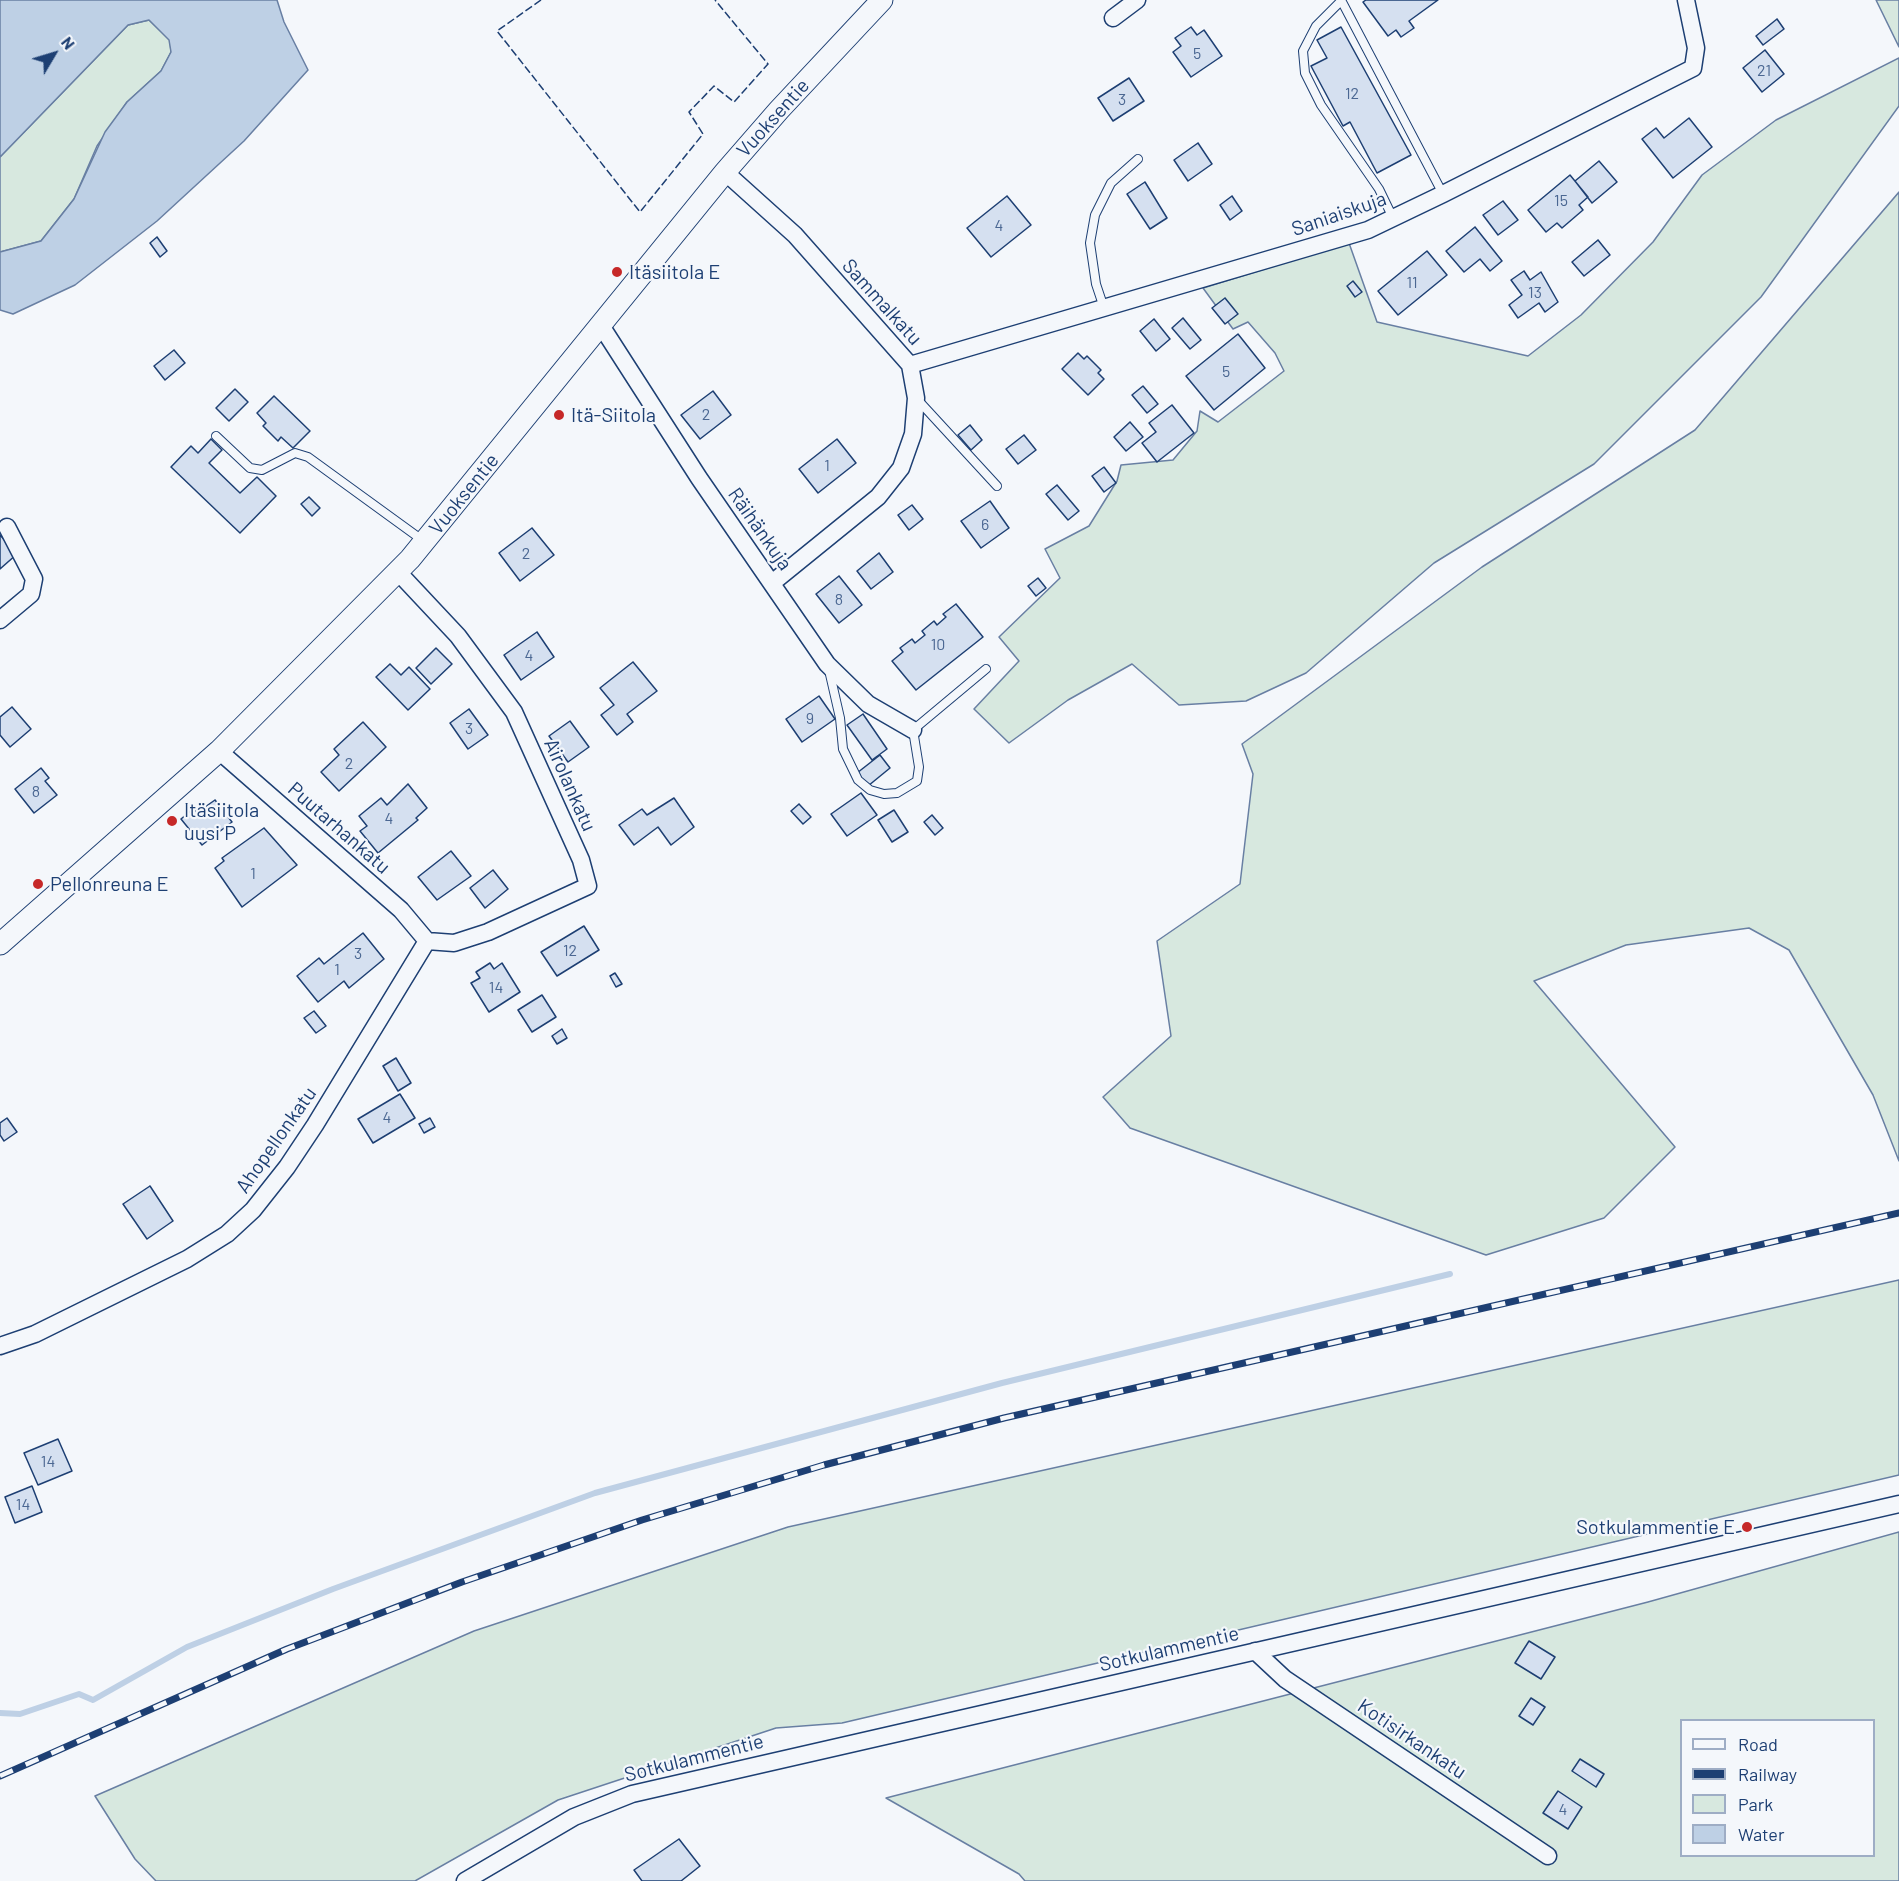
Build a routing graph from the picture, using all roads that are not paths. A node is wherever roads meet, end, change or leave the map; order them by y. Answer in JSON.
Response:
{"nodes":[{"id":1,"x":882,"y":0,"type":"edge"},
{"id":2,"x":1137,"y":0,"type":"edge"},
{"id":3,"x":1686,"y":0,"type":"edge"},
{"id":4,"x":1341,"y":1,"type":"edge"},
{"id":5,"x":1113,"y":18,"type":"dead end"},
{"id":6,"x":1138,"y":159,"type":"dead end"},
{"id":7,"x":725,"y":172,"type":"junction"},
{"id":8,"x":1443,"y":194,"type":"junction"},
{"id":9,"x":1393,"y":218,"type":"junction"},
{"id":10,"x":1104,"y":309,"type":"junction"},
{"id":11,"x":600,"y":324,"type":"junction"},
{"id":12,"x":910,"y":365,"type":"junction"},
{"id":13,"x":916,"y":398,"type":"junction"},
{"id":14,"x":216,"y":436,"type":"dead end"},
{"id":15,"x":997,"y":486,"type":"dead end"},
{"id":16,"x":7,"y":527,"type":"dead end"},
{"id":17,"x":425,"y":542,"type":"junction"},
{"id":18,"x":398,"y":572,"type":"junction"},
{"id":19,"x":772,"y":583,"type":"junction"},
{"id":20,"x":0,"y":620,"type":"edge"},
{"id":21,"x":827,"y":664,"type":"junction"},
{"id":22,"x":986,"y":669,"type":"dead end"},
{"id":23,"x":913,"y":730,"type":"junction"},
{"id":24,"x":219,"y":752,"type":"junction"},
{"id":25,"x":427,"y":941,"type":"junction"},
{"id":26,"x":0,"y":944,"type":"edge"},
{"id":27,"x":0,"y":1346,"type":"edge"},
{"id":28,"x":1899,"y":1504,"type":"edge"},
{"id":29,"x":1256,"y":1652,"type":"junction"},
{"id":30,"x":1548,"y":1857,"type":"dead end"},
{"id":31,"x":465,"y":1881,"type":"edge"}],
"edges":[{"from":1,"to":7,"type":"street","name":"Vuoksentie"},
{"from":2,"to":5,"type":"street"},
{"from":3,"to":8,"type":"street","name":"Saniaiskuja"},
{"from":4,"to":8,"type":"lane"},
{"from":4,"to":9,"type":"lane"},
{"from":6,"to":10,"type":"lane"},
{"from":7,"to":11,"type":"street","name":"Vuoksentie"},
{"from":7,"to":12,"type":"street","name":"Sammalkatu"},
{"from":8,"to":9,"type":"street","name":"Saniaiskuja"},
{"from":9,"to":10,"type":"street","name":"Saniaiskuja"},
{"from":10,"to":12,"type":"street","name":"Saniaiskuja"},
{"from":11,"to":17,"type":"street","name":"Vuoksentie"},
{"from":11,"to":19,"type":"street","name":"Räihänkuja"},
{"from":12,"to":13,"type":"street","name":"Sammalkatu"},
{"from":13,"to":15,"type":"lane"},
{"from":13,"to":19,"type":"street","name":"Sammalkatu"},
{"from":14,"to":17,"type":"lane"},
{"from":16,"to":20,"type":"street"},
{"from":17,"to":18,"type":"street","name":"Vuoksentie"},
{"from":18,"to":24,"type":"street","name":"Vuoksentie"},
{"from":18,"to":25,"type":"street","name":"Airolankatu"},
{"from":19,"to":21,"type":"street","name":"Räihänkuja"},
{"from":21,"to":23,"type":"street","name":"Räihänkuja"},
{"from":21,"to":23,"type":"lane"},
{"from":22,"to":23,"type":"lane"},
{"from":24,"to":25,"type":"street","name":"Puutarhankatu"},
{"from":24,"to":26,"type":"street","name":"Vuoksentie"},
{"from":25,"to":27,"type":"street","name":"Ahopellonkatu"},
{"from":28,"to":29,"type":"street","name":"Sotkulammentie"},
{"from":29,"to":30,"type":"street","name":"Kotisirkankatu"},
{"from":29,"to":31,"type":"street","name":"Sotkulammentie"}]}
